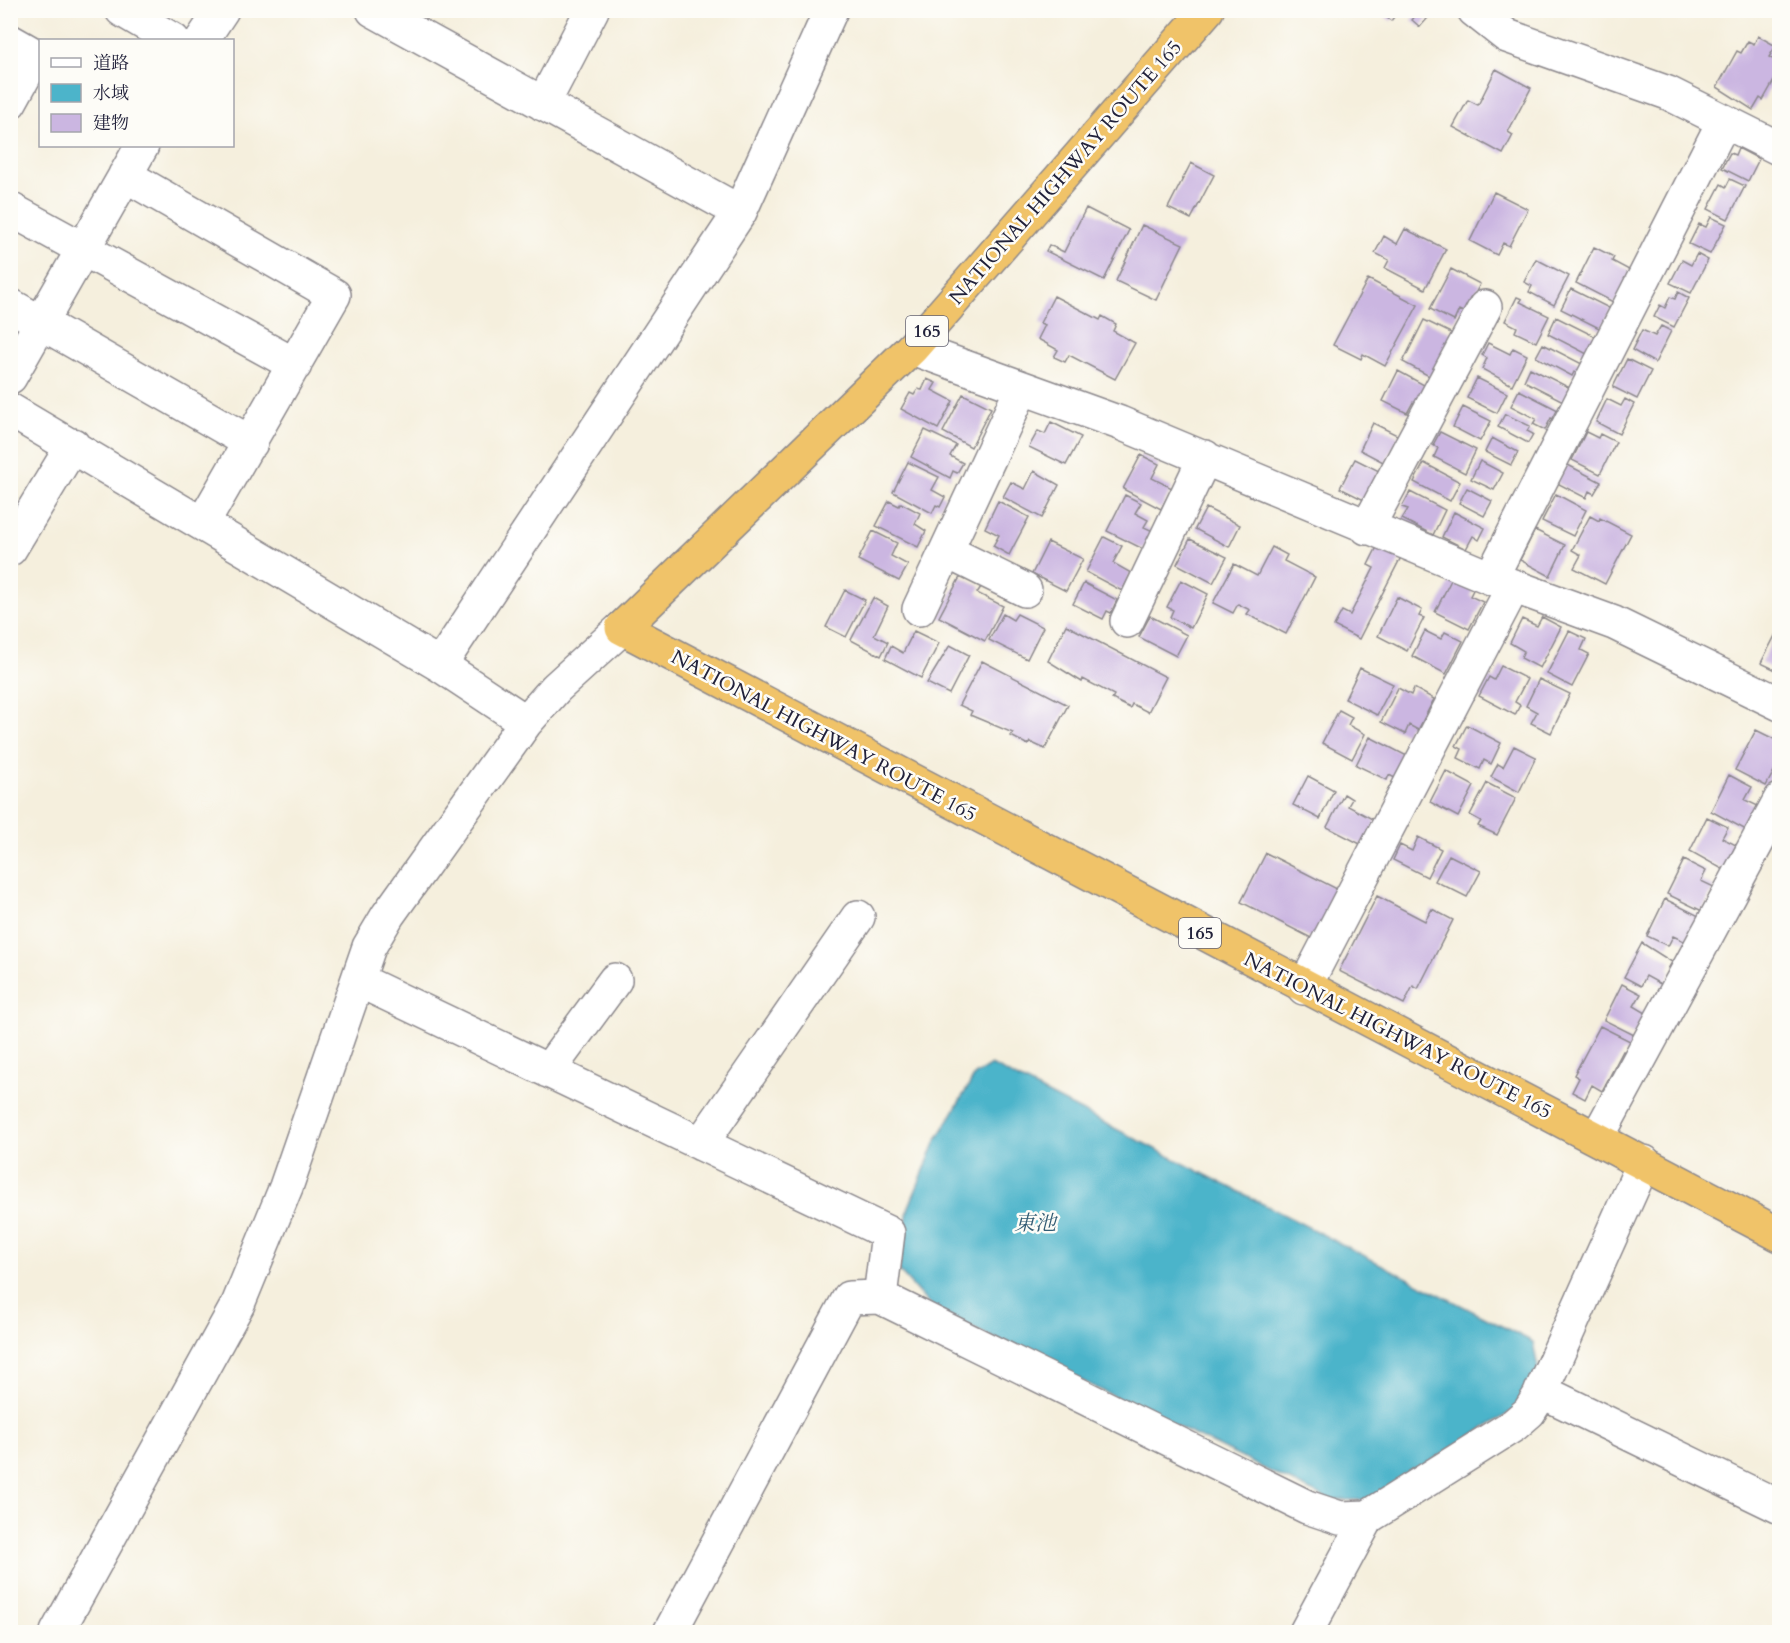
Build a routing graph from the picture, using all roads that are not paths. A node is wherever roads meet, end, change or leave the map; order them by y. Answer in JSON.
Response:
{"nodes":[{"id":1,"x":122,"y":10,"type":"edge"},
{"id":2,"x":222,"y":10,"type":"edge"},
{"id":3,"x":592,"y":10,"type":"edge"},
{"id":4,"x":831,"y":10,"type":"edge"},
{"id":5,"x":1207,"y":10,"type":"edge"},
{"id":6,"x":1474,"y":10,"type":"edge"},
{"id":7,"x":391,"y":15,"type":"edge"},
{"id":8,"x":171,"y":39,"type":"edge"},
{"id":9,"x":203,"y":39,"type":"edge"},
{"id":10,"x":29,"y":51,"type":"edge"},
{"id":11,"x":10,"y":102,"type":"edge"},
{"id":12,"x":543,"y":105,"type":"junction"},
{"id":13,"x":1724,"y":121,"type":"junction"},
{"id":14,"x":141,"y":147,"type":"edge"},
{"id":15,"x":1779,"y":149,"type":"edge"},
{"id":16,"x":125,"y":175,"type":"junction"},
{"id":17,"x":10,"y":209,"type":"edge"},
{"id":18,"x":740,"y":212,"type":"junction"},
{"id":19,"x":81,"y":250,"type":"junction"},
{"id":20,"x":10,"y":305,"type":"edge"},
{"id":21,"x":1485,"y":307,"type":"dead end"},
{"id":22,"x":41,"y":321,"type":"junction"},
{"id":23,"x":912,"y":348,"type":"junction"},
{"id":24,"x":295,"y":365,"type":"junction"},
{"id":25,"x":10,"y":377,"type":"edge"},
{"id":26,"x":1022,"y":388,"type":"junction"},
{"id":27,"x":10,"y":410,"type":"edge"},
{"id":28,"x":251,"y":443,"type":"junction"},
{"id":29,"x":73,"y":445,"type":"junction"},
{"id":30,"x":1205,"y":457,"type":"junction"},
{"id":31,"x":203,"y":523,"type":"junction"},
{"id":32,"x":1368,"y":528,"type":"junction"},
{"id":33,"x":10,"y":549,"type":"edge"},
{"id":34,"x":946,"y":550,"type":"junction"},
{"id":35,"x":1502,"y":583,"type":"junction"},
{"id":36,"x":1025,"y":590,"type":"dead end"},
{"id":37,"x":919,"y":609,"type":"dead end"},
{"id":38,"x":1127,"y":621,"type":"dead end"},
{"id":39,"x":622,"y":628,"type":"junction"},
{"id":40,"x":440,"y":665,"type":"junction"},
{"id":41,"x":1779,"y":704,"type":"edge"},
{"id":42,"x":526,"y":722,"type":"junction"},
{"id":43,"x":1779,"y":800,"type":"edge"},
{"id":44,"x":858,"y":917,"type":"dead end"},
{"id":45,"x":358,"y":980,"type":"junction"},
{"id":46,"x":615,"y":980,"type":"dead end"},
{"id":47,"x":1304,"y":988,"type":"junction"},
{"id":48,"x":548,"y":1071,"type":"junction"},
{"id":49,"x":1597,"y":1138,"type":"junction"},
{"id":50,"x":701,"y":1144,"type":"junction"},
{"id":51,"x":1644,"y":1162,"type":"junction"},
{"id":52,"x":1779,"y":1235,"type":"edge"},
{"id":53,"x":880,"y":1296,"type":"junction"},
{"id":54,"x":1541,"y":1391,"type":"junction"},
{"id":55,"x":1779,"y":1507,"type":"edge"},
{"id":56,"x":1368,"y":1517,"type":"junction"},
{"id":57,"x":57,"y":1632,"type":"edge"},
{"id":58,"x":670,"y":1632,"type":"edge"},
{"id":59,"x":1306,"y":1632,"type":"edge"}],
"edges":[{"from":1,"to":8,"type":"street"},
{"from":2,"to":9,"type":"street"},
{"from":3,"to":12,"type":"street"},
{"from":4,"to":18,"type":"street"},
{"from":5,"to":23,"type":"highway","name":"NATIONAL HIGHWAY ROUTE 165","number":"165"},
{"from":6,"to":13,"type":"street"},
{"from":7,"to":12,"type":"street"},
{"from":10,"to":11,"type":"street"},
{"from":12,"to":18,"type":"street"},
{"from":13,"to":15,"type":"street"},
{"from":13,"to":35,"type":"street"},
{"from":14,"to":16,"type":"street"},
{"from":16,"to":19,"type":"street"},
{"from":16,"to":24,"type":"street"},
{"from":17,"to":19,"type":"street"},
{"from":18,"to":40,"type":"street"},
{"from":19,"to":22,"type":"street"},
{"from":19,"to":24,"type":"street"},
{"from":20,"to":22,"type":"street"},
{"from":21,"to":32,"type":"street"},
{"from":22,"to":25,"type":"street"},
{"from":22,"to":28,"type":"street"},
{"from":23,"to":26,"type":"street"},
{"from":23,"to":39,"type":"highway","name":"NATIONAL HIGHWAY ROUTE 165","number":"165"},
{"from":24,"to":28,"type":"street"},
{"from":26,"to":30,"type":"street"},
{"from":26,"to":34,"type":"street"},
{"from":27,"to":29,"type":"street"},
{"from":28,"to":31,"type":"street"},
{"from":29,"to":31,"type":"street"},
{"from":29,"to":33,"type":"street"},
{"from":30,"to":32,"type":"street"},
{"from":30,"to":38,"type":"street"},
{"from":31,"to":40,"type":"street"},
{"from":32,"to":35,"type":"street"},
{"from":34,"to":36,"type":"street"},
{"from":34,"to":37,"type":"street"},
{"from":35,"to":41,"type":"street"},
{"from":35,"to":47,"type":"street"},
{"from":39,"to":42,"type":"street"},
{"from":39,"to":47,"type":"highway","name":"NATIONAL HIGHWAY ROUTE 165","number":"165"},
{"from":40,"to":42,"type":"street"},
{"from":42,"to":45,"type":"street"},
{"from":43,"to":49,"type":"street"},
{"from":44,"to":50,"type":"street"},
{"from":45,"to":48,"type":"street"},
{"from":45,"to":57,"type":"street"},
{"from":46,"to":48,"type":"street"},
{"from":47,"to":49,"type":"highway","name":"NATIONAL HIGHWAY ROUTE 165","number":"165"},
{"from":48,"to":50,"type":"street"},
{"from":49,"to":51,"type":"highway","name":"NATIONAL HIGHWAY ROUTE 165","number":"165"},
{"from":50,"to":53,"type":"street"},
{"from":51,"to":52,"type":"highway","name":"NATIONAL HIGHWAY ROUTE 165","number":"165"},
{"from":51,"to":54,"type":"street"},
{"from":53,"to":56,"type":"street"},
{"from":53,"to":58,"type":"street"},
{"from":54,"to":55,"type":"street"},
{"from":54,"to":56,"type":"street"},
{"from":56,"to":59,"type":"street"}]}
